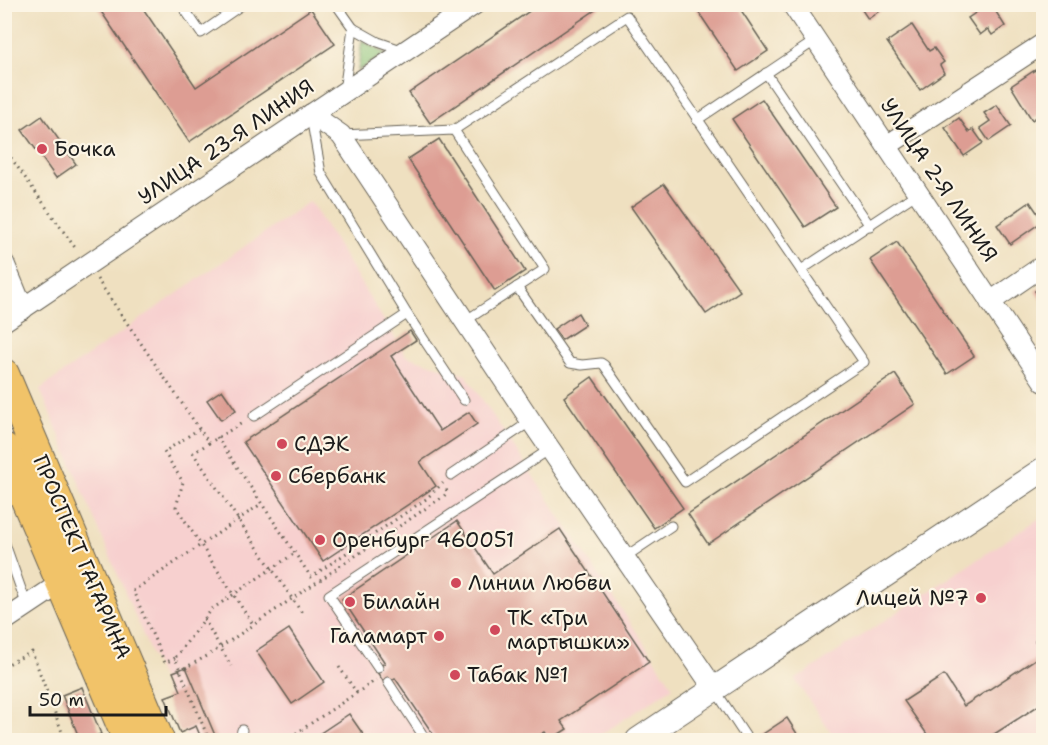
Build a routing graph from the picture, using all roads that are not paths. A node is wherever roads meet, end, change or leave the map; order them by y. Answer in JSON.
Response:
{"nodes":[{"id":1,"x":181,"y":4,"type":"edge"},
{"id":2,"x":243,"y":4,"type":"edge"},
{"id":3,"x":336,"y":4,"type":"edge"},
{"id":4,"x":476,"y":4,"type":"edge"},
{"id":5,"x":792,"y":4,"type":"edge"},
{"id":6,"x":354,"y":28,"type":"junction"},
{"id":7,"x":816,"y":40,"type":"junction"},
{"id":8,"x":1044,"y":43,"type":"edge"},
{"id":9,"x":406,"y":52,"type":"junction"},
{"id":10,"x":766,"y":74,"type":"junction"},
{"id":11,"x":343,"y":93,"type":"junction"},
{"id":12,"x":311,"y":114,"type":"junction"},
{"id":13,"x":697,"y":120,"type":"junction"},
{"id":14,"x":454,"y":130,"type":"junction"},
{"id":15,"x":341,"y":135,"type":"junction"},
{"id":16,"x":888,"y":146,"type":"junction"},
{"id":17,"x":919,"y":192,"type":"junction"},
{"id":18,"x":870,"y":226,"type":"junction"},
{"id":19,"x":4,"y":263,"type":"edge"},
{"id":20,"x":1044,"y":265,"type":"edge"},
{"id":21,"x":801,"y":270,"type":"junction"},
{"id":22,"x":517,"y":287,"type":"junction"},
{"id":23,"x":990,"y":302,"type":"junction"},
{"id":24,"x":23,"y":309,"type":"junction"},
{"id":25,"x":407,"y":315,"type":"junction"},
{"id":26,"x":4,"y":321,"type":"edge"},
{"id":27,"x":465,"y":321,"type":"junction"},
{"id":28,"x":4,"y":374,"type":"edge"},
{"id":29,"x":1044,"y":382,"type":"edge"},
{"id":30,"x":464,"y":400,"type":"dead end"},
{"id":31,"x":254,"y":416,"type":"road end"},
{"id":32,"x":531,"y":421,"type":"junction"},
{"id":33,"x":4,"y":448,"type":"edge"},
{"id":34,"x":550,"y":448,"type":"junction"},
{"id":35,"x":1044,"y":469,"type":"edge"},
{"id":36,"x":447,"y":479,"type":"road end"},
{"id":37,"x":672,"y":526,"type":"dead end"},
{"id":38,"x":4,"y":541,"type":"edge"},
{"id":39,"x":624,"y":557,"type":"junction"},
{"id":40,"x":88,"y":571,"type":"junction"},
{"id":41,"x":61,"y":583,"type":"junction"},
{"id":42,"x":27,"y":606,"type":"junction"},
{"id":43,"x":4,"y":621,"type":"edge"},
{"id":44,"x":716,"y":690,"type":"junction"},
{"id":45,"x":242,"y":730,"type":"dead end"},
{"id":46,"x":128,"y":741,"type":"edge"},
{"id":47,"x":159,"y":741,"type":"edge"},
{"id":48,"x":240,"y":741,"type":"edge"},
{"id":49,"x":426,"y":741,"type":"edge"},
{"id":50,"x":638,"y":741,"type":"edge"},
{"id":51,"x":748,"y":741,"type":"edge"}],
"edges":[{"from":1,"to":2,"type":"lane"},
{"from":3,"to":6,"type":"lane"},
{"from":4,"to":9,"type":"street","name":"УЛИЦА 23-Я ЛИНИЯ"},
{"from":5,"to":7,"type":"street","name":"УЛИЦА 2-Я ЛИНИЯ"},
{"from":6,"to":9,"type":"lane"},
{"from":6,"to":11,"type":"lane"},
{"from":7,"to":10,"type":"lane"},
{"from":7,"to":16,"type":"street","name":"УЛИЦА 2-Я ЛИНИЯ"},
{"from":8,"to":16,"type":"street"},
{"from":9,"to":11,"type":"street","name":"УЛИЦА 23-Я ЛИНИЯ"},
{"from":10,"to":13,"type":"lane"},
{"from":10,"to":18,"type":"lane"},
{"from":11,"to":12,"type":"street","name":"УЛИЦА 23-Я ЛИНИЯ"},
{"from":12,"to":15,"type":"street"},
{"from":12,"to":24,"type":"street","name":"УЛИЦА 23-Я ЛИНИЯ"},
{"from":12,"to":25,"type":"lane"},
{"from":13,"to":14,"type":"lane"},
{"from":13,"to":21,"type":"lane"},
{"from":14,"to":15,"type":"lane"},
{"from":14,"to":22,"type":"lane"},
{"from":15,"to":27,"type":"street"},
{"from":16,"to":17,"type":"street","name":"УЛИЦА 2-Я ЛИНИЯ"},
{"from":17,"to":18,"type":"lane"},
{"from":17,"to":23,"type":"street","name":"УЛИЦА 2-Я ЛИНИЯ"},
{"from":18,"to":21,"type":"lane"},
{"from":19,"to":24,"type":"street"},
{"from":20,"to":23,"type":"street"},
{"from":21,"to":22,"type":"lane"},
{"from":22,"to":27,"type":"lane"},
{"from":23,"to":29,"type":"street","name":"УЛИЦА 2-Я ЛИНИЯ"},
{"from":24,"to":26,"type":"street","name":"УЛИЦА 23-Я ЛИНИЯ"},
{"from":25,"to":30,"type":"lane"},
{"from":25,"to":31,"type":"lane"},
{"from":27,"to":32,"type":"street"},
{"from":28,"to":40,"type":"main road","name":"ПРОСПЕКТ ГАГАРИНА"},
{"from":32,"to":34,"type":"street"},
{"from":32,"to":36,"type":"lane"},
{"from":33,"to":41,"type":"main road","name":"ПРОСПЕКТ ГАГАРИНА"},
{"from":34,"to":39,"type":"street"},
{"from":34,"to":49,"type":"lane"},
{"from":35,"to":44,"type":"street"},
{"from":37,"to":39,"type":"lane"},
{"from":38,"to":42,"type":"lane"},
{"from":39,"to":44,"type":"street"},
{"from":40,"to":41,"type":"main road"},
{"from":40,"to":47,"type":"main road","name":"ПРОСПЕКТ ГАГАРИНА"},
{"from":41,"to":42,"type":"street"},
{"from":41,"to":46,"type":"main road","name":"ПРОСПЕКТ ГАГАРИНА"},
{"from":42,"to":43,"type":"street"},
{"from":44,"to":50,"type":"street"},
{"from":44,"to":51,"type":"lane"},
{"from":45,"to":48,"type":"lane"}]}
